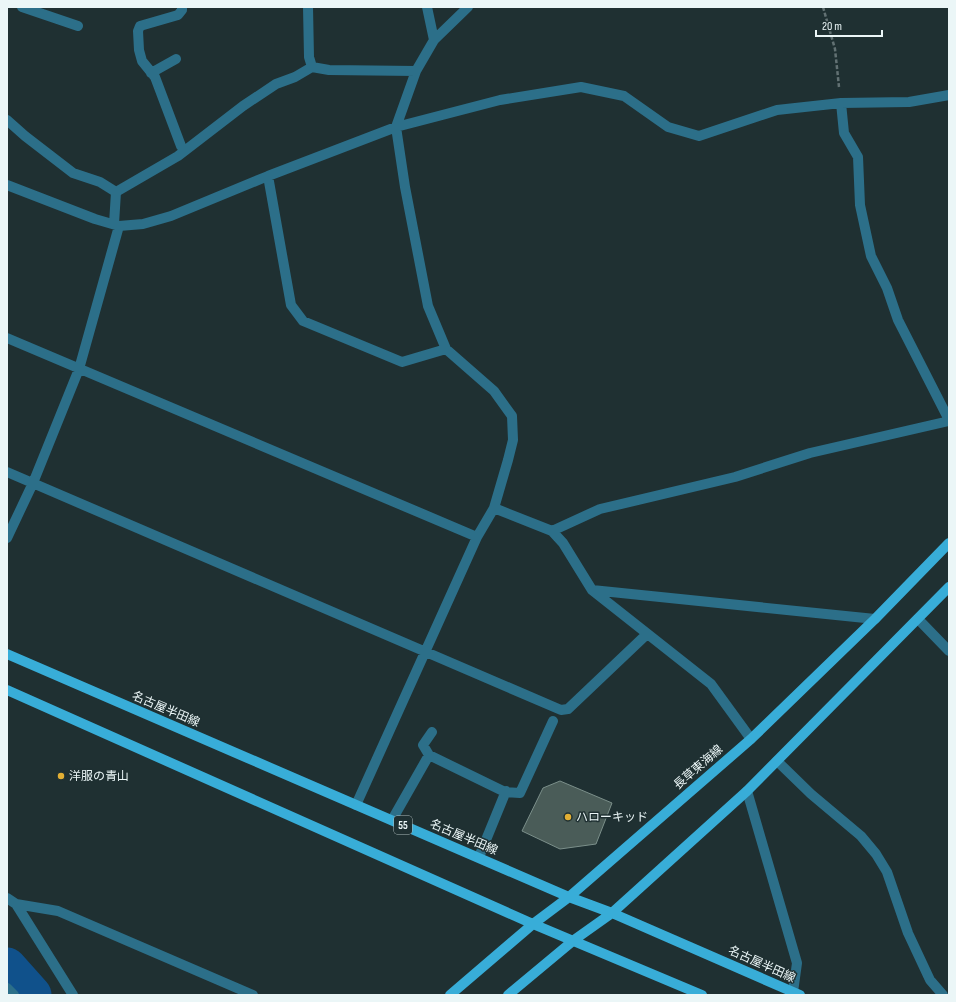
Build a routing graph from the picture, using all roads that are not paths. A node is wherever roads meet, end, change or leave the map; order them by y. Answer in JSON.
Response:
{"nodes":[{"id":1,"x":22,"y":7,"type":"edge"},
{"id":2,"x":182,"y":7,"type":"edge"},
{"id":3,"x":308,"y":7,"type":"edge"},
{"id":4,"x":427,"y":7,"type":"edge"},
{"id":5,"x":468,"y":7,"type":"edge"},
{"id":6,"x":78,"y":26,"type":"dead end"},
{"id":7,"x":434,"y":40,"type":"junction"},
{"id":8,"x":176,"y":59,"type":"dead end"},
{"id":9,"x":312,"y":67,"type":"junction"},
{"id":10,"x":416,"y":71,"type":"junction"},
{"id":11,"x":151,"y":73,"type":"junction"},
{"id":12,"x":949,"y":95,"type":"edge"},
{"id":13,"x":841,"y":103,"type":"junction"},
{"id":14,"x":7,"y":120,"type":"edge"},
{"id":15,"x":396,"y":126,"type":"junction"},
{"id":16,"x":185,"y":150,"type":"junction"},
{"id":17,"x":268,"y":176,"type":"junction"},
{"id":18,"x":7,"y":185,"type":"edge"},
{"id":19,"x":116,"y":192,"type":"junction"},
{"id":20,"x":117,"y":225,"type":"junction"},
{"id":21,"x":7,"y":338,"type":"edge"},
{"id":22,"x":446,"y":349,"type":"junction"},
{"id":23,"x":79,"y":369,"type":"junction"},
{"id":24,"x":949,"y":420,"type":"edge"},
{"id":25,"x":7,"y":472,"type":"edge"},
{"id":26,"x":33,"y":483,"type":"junction"},
{"id":27,"x":494,"y":508,"type":"junction"},
{"id":28,"x":552,"y":531,"type":"junction"},
{"id":29,"x":478,"y":537,"type":"junction"},
{"id":30,"x":7,"y":538,"type":"edge"},
{"id":31,"x":949,"y":543,"type":"edge"},
{"id":32,"x":949,"y":588,"type":"edge"},
{"id":33,"x":592,"y":590,"type":"junction"},
{"id":34,"x":875,"y":619,"type":"junction"},
{"id":35,"x":918,"y":619,"type":"junction"},
{"id":36,"x":647,"y":634,"type":"junction"},
{"id":37,"x":949,"y":651,"type":"edge"},
{"id":38,"x":426,"y":652,"type":"junction"},
{"id":39,"x":7,"y":654,"type":"edge"},
{"id":40,"x":7,"y":690,"type":"edge"},
{"id":41,"x":553,"y":721,"type":"dead end"},
{"id":42,"x":432,"y":732,"type":"dead end"},
{"id":43,"x":751,"y":739,"type":"junction"},
{"id":44,"x":429,"y":754,"type":"dead end"},
{"id":45,"x":777,"y":761,"type":"junction"},
{"id":46,"x":506,"y":791,"type":"junction"},
{"id":47,"x":747,"y":791,"type":"junction"},
{"id":48,"x":356,"y":805,"type":"junction"},
{"id":49,"x":392,"y":820,"type":"dead end"},
{"id":50,"x":478,"y":857,"type":"dead end"},
{"id":51,"x":570,"y":896,"type":"junction"},
{"id":52,"x":7,"y":898,"type":"edge"},
{"id":53,"x":16,"y":904,"type":"junction"},
{"id":54,"x":612,"y":913,"type":"junction"},
{"id":55,"x":533,"y":924,"type":"junction"},
{"id":56,"x":574,"y":940,"type":"junction"},
{"id":57,"x":7,"y":988,"type":"edge"},
{"id":58,"x":797,"y":993,"type":"edge"},
{"id":59,"x":14,"y":995,"type":"edge"},
{"id":60,"x":73,"y":995,"type":"edge"},
{"id":61,"x":253,"y":995,"type":"edge"},
{"id":62,"x":450,"y":995,"type":"edge"},
{"id":63,"x":508,"y":995,"type":"edge"},
{"id":64,"x":702,"y":995,"type":"edge"},
{"id":65,"x":943,"y":995,"type":"edge"}],
"edges":[{"from":1,"to":6,"type":"street"},
{"from":2,"to":11,"type":"street"},
{"from":3,"to":9,"type":"street"},
{"from":4,"to":7,"type":"street"},
{"from":5,"to":7,"type":"street"},
{"from":7,"to":10,"type":"street"},
{"from":8,"to":11,"type":"street"},
{"from":9,"to":10,"type":"street"},
{"from":9,"to":16,"type":"street"},
{"from":10,"to":15,"type":"street"},
{"from":11,"to":16,"type":"street"},
{"from":12,"to":13,"type":"street"},
{"from":13,"to":15,"type":"street"},
{"from":13,"to":24,"type":"street"},
{"from":14,"to":19,"type":"street"},
{"from":15,"to":17,"type":"street"},
{"from":15,"to":22,"type":"street"},
{"from":16,"to":19,"type":"street"},
{"from":17,"to":20,"type":"street"},
{"from":17,"to":22,"type":"street"},
{"from":18,"to":20,"type":"street"},
{"from":19,"to":20,"type":"street"},
{"from":20,"to":23,"type":"street"},
{"from":21,"to":23,"type":"street"},
{"from":22,"to":27,"type":"street"},
{"from":23,"to":26,"type":"street"},
{"from":23,"to":29,"type":"street"},
{"from":24,"to":28,"type":"street"},
{"from":25,"to":26,"type":"street"},
{"from":26,"to":30,"type":"street"},
{"from":26,"to":38,"type":"street"},
{"from":27,"to":28,"type":"street"},
{"from":27,"to":29,"type":"street"},
{"from":28,"to":33,"type":"street"},
{"from":29,"to":38,"type":"street"},
{"from":31,"to":34,"type":"main road","name":"長草東海線"},
{"from":32,"to":35,"type":"main road"},
{"from":33,"to":34,"type":"street"},
{"from":33,"to":36,"type":"street"},
{"from":34,"to":43,"type":"main road","name":"長草東海線"},
{"from":35,"to":37,"type":"street"},
{"from":35,"to":45,"type":"main road"},
{"from":36,"to":38,"type":"street"},
{"from":36,"to":43,"type":"street"},
{"from":38,"to":48,"type":"street"},
{"from":39,"to":48,"type":"main road","name":"名古屋半田線","number":"55"},
{"from":40,"to":55,"type":"main road"},
{"from":41,"to":46,"type":"street"},
{"from":42,"to":46,"type":"street"},
{"from":43,"to":51,"type":"main road","name":"長草東海線"},
{"from":44,"to":49,"type":"street"},
{"from":45,"to":47,"type":"main road"},
{"from":45,"to":65,"type":"street"},
{"from":46,"to":50,"type":"street"},
{"from":47,"to":54,"type":"main road"},
{"from":47,"to":58,"type":"street"},
{"from":48,"to":51,"type":"main road","name":"名古屋半田線","number":"55"},
{"from":51,"to":54,"type":"main road","name":"名古屋半田線","number":"55"},
{"from":51,"to":55,"type":"main road","name":"長草東海線"},
{"from":52,"to":53,"type":"street"},
{"from":53,"to":60,"type":"street"},
{"from":53,"to":61,"type":"street"},
{"from":54,"to":56,"type":"main road"},
{"from":54,"to":58,"type":"main road","name":"名古屋半田線","number":"55"},
{"from":55,"to":56,"type":"main road"},
{"from":55,"to":62,"type":"main road","name":"長草東海線"},
{"from":56,"to":63,"type":"main road"},
{"from":56,"to":64,"type":"main road"},
{"from":57,"to":59,"type":"street"}]}
